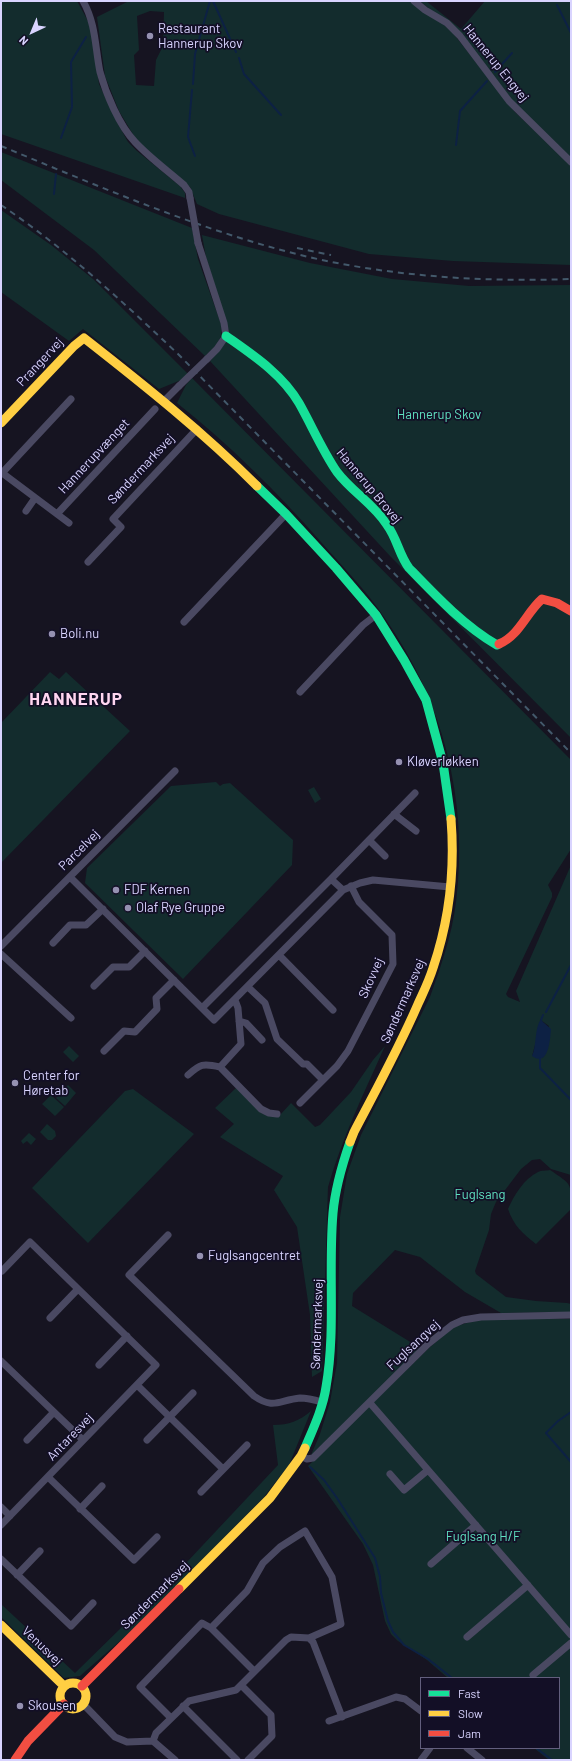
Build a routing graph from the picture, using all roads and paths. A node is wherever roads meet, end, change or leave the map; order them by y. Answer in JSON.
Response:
{"nodes":[{"id":1,"x":83,"y":1,"type":"edge"},
{"id":2,"x":414,"y":1,"type":"edge"},
{"id":3,"x":571,"y":162,"type":"edge"},
{"id":4,"x":226,"y":336,"type":"junction"},
{"id":5,"x":84,"y":338,"type":"joint"},
{"id":6,"x":71,"y":399,"type":"dead end"},
{"id":7,"x":164,"y":401,"type":"junction"},
{"id":8,"x":155,"y":409,"type":"dead end"},
{"id":9,"x":143,"y":410,"type":"dead end"},
{"id":10,"x":149,"y":416,"type":"junction"},
{"id":11,"x":1,"y":423,"type":"edge"},
{"id":12,"x":197,"y":429,"type":"junction"},
{"id":13,"x":2,"y":472,"type":"edge"},
{"id":14,"x":36,"y":498,"type":"junction"},
{"id":15,"x":26,"y":511,"type":"dead end"},
{"id":16,"x":57,"y":514,"type":"junction"},
{"id":17,"x":286,"y":514,"type":"junction"},
{"id":18,"x":69,"y":523,"type":"dead end"},
{"id":19,"x":88,"y":562,"type":"dead end"},
{"id":20,"x":571,"y":611,"type":"edge"},
{"id":21,"x":376,"y":615,"type":"junction"},
{"id":22,"x":184,"y":622,"type":"dead end"},
{"id":23,"x":300,"y":692,"type":"dead end"},
{"id":24,"x":175,"y":771,"type":"dead end"},
{"id":25,"x":415,"y":793,"type":"dead end"},
{"id":26,"x":394,"y":814,"type":"junction"},
{"id":27,"x":416,"y":831,"type":"dead end"},
{"id":28,"x":368,"y":840,"type":"junction"},
{"id":29,"x":385,"y":856,"type":"dead end"},
{"id":30,"x":70,"y":877,"type":"junction"},
{"id":31,"x":331,"y":879,"type":"junction"},
{"id":32,"x":351,"y":886,"type":"junction"},
{"id":33,"x":450,"y":887,"type":"junction"},
{"id":34,"x":343,"y":890,"type":"junction"},
{"id":35,"x":102,"y":909,"type":"junction"},
{"id":36,"x":53,"y":943,"type":"dead end"},
{"id":37,"x":1,"y":946,"type":"edge"},
{"id":38,"x":145,"y":951,"type":"junction"},
{"id":39,"x":1,"y":954,"type":"edge"},
{"id":40,"x":279,"y":955,"type":"junction"},
{"id":41,"x":174,"y":980,"type":"junction"},
{"id":42,"x":94,"y":986,"type":"dead end"},
{"id":43,"x":248,"y":987,"type":"junction"},
{"id":44,"x":235,"y":1000,"type":"junction"},
{"id":45,"x":202,"y":1008,"type":"junction"},
{"id":46,"x":333,"y":1010,"type":"dead end"},
{"id":47,"x":71,"y":1018,"type":"dead end"},
{"id":48,"x":239,"y":1021,"type":"junction"},
{"id":49,"x":262,"y":1040,"type":"dead end"},
{"id":50,"x":104,"y":1051,"type":"dead end"},
{"id":51,"x":220,"y":1067,"type":"junction"},
{"id":52,"x":188,"y":1075,"type":"dead end"},
{"id":53,"x":323,"y":1080,"type":"junction"},
{"id":54,"x":300,"y":1104,"type":"dead end"},
{"id":55,"x":277,"y":1114,"type":"dead end"},
{"id":56,"x":168,"y":1235,"type":"dead end"},
{"id":57,"x":2,"y":1271,"type":"edge"},
{"id":58,"x":78,"y":1289,"type":"junction"},
{"id":59,"x":571,"y":1315,"type":"edge"},
{"id":60,"x":50,"y":1318,"type":"dead end"},
{"id":61,"x":127,"y":1336,"type":"junction"},
{"id":62,"x":2,"y":1365,"type":"edge"},
{"id":63,"x":99,"y":1365,"type":"dead end"},
{"id":64,"x":137,"y":1385,"type":"junction"},
{"id":65,"x":193,"y":1393,"type":"dead end"},
{"id":66,"x":322,"y":1402,"type":"junction"},
{"id":67,"x":370,"y":1403,"type":"junction"},
{"id":68,"x":54,"y":1412,"type":"junction"},
{"id":69,"x":170,"y":1416,"type":"junction"},
{"id":70,"x":27,"y":1440,"type":"dead end"},
{"id":71,"x":83,"y":1440,"type":"junction"},
{"id":72,"x":147,"y":1440,"type":"dead end"},
{"id":73,"x":247,"y":1445,"type":"dead end"},
{"id":74,"x":301,"y":1456,"type":"junction"},
{"id":75,"x":223,"y":1469,"type":"junction"},
{"id":76,"x":428,"y":1470,"type":"junction"},
{"id":77,"x":390,"y":1474,"type":"dead end"},
{"id":78,"x":48,"y":1477,"type":"junction"},
{"id":79,"x":102,"y":1486,"type":"dead end"},
{"id":80,"x":201,"y":1492,"type":"dead end"},
{"id":81,"x":1,"y":1507,"type":"edge"},
{"id":82,"x":80,"y":1509,"type":"junction"},
{"id":83,"x":10,"y":1516,"type":"junction"},
{"id":84,"x":1,"y":1525,"type":"edge"},
{"id":85,"x":476,"y":1525,"type":"junction"},
{"id":86,"x":157,"y":1538,"type":"dead end"},
{"id":87,"x":40,"y":1551,"type":"dead end"},
{"id":88,"x":1,"y":1559,"type":"edge"},
{"id":89,"x":431,"y":1564,"type":"dead end"},
{"id":90,"x":17,"y":1575,"type":"junction"},
{"id":91,"x":528,"y":1585,"type":"junction"},
{"id":92,"x":93,"y":1603,"type":"dead end"},
{"id":93,"x":1,"y":1625,"type":"edge"},
{"id":94,"x":211,"y":1628,"type":"junction"},
{"id":95,"x":571,"y":1635,"type":"edge"},
{"id":96,"x":467,"y":1637,"type":"dead end"},
{"id":97,"x":309,"y":1638,"type":"junction"},
{"id":98,"x":571,"y":1643,"type":"edge"},
{"id":99,"x":254,"y":1671,"type":"junction"},
{"id":100,"x":533,"y":1674,"type":"dead end"},
{"id":101,"x":241,"y":1685,"type":"junction"},
{"id":102,"x":64,"y":1686,"type":"junction"},
{"id":103,"x":82,"y":1686,"type":"junction"},
{"id":104,"x":64,"y":1704,"type":"junction"},
{"id":105,"x":84,"y":1705,"type":"junction"},
{"id":106,"x":183,"y":1706,"type":"junction"},
{"id":107,"x":420,"y":1710,"type":"edge"},
{"id":108,"x":342,"y":1717,"type":"junction"},
{"id":109,"x":171,"y":1718,"type":"junction"},
{"id":110,"x":330,"y":1721,"type":"dead end"},
{"id":111,"x":154,"y":1741,"type":"junction"},
{"id":112,"x":429,"y":1749,"type":"edge"},
{"id":113,"x":468,"y":1749,"type":"edge"},
{"id":114,"x":15,"y":1760,"type":"edge"},
{"id":115,"x":175,"y":1760,"type":"edge"},
{"id":116,"x":237,"y":1760,"type":"edge"},
{"id":117,"x":248,"y":1760,"type":"edge"},
{"id":118,"x":421,"y":1760,"type":"edge"},
{"id":119,"x":482,"y":1760,"type":"edge"}],
"edges":[{"from":1,"to":4,"type":"street","bridge":true},
{"from":2,"to":3,"type":"street","name":"Hannerup Engvej"},
{"from":4,"to":7,"type":"street","bridge":true},
{"from":4,"to":20,"type":"street","name":"Hannerup Brovej"},
{"from":5,"to":7,"type":"street","name":"Søndermarksvej"},
{"from":5,"to":11,"type":"street","name":"Prangervej"},
{"from":6,"to":13,"type":"street","name":"Hannerupvænget"},
{"from":7,"to":12,"type":"street","name":"Søndermarksvej"},
{"from":8,"to":10,"type":"street","name":"Hannerupvænget"},
{"from":9,"to":10,"type":"street","name":"Hannerupvænget"},
{"from":10,"to":16,"type":"street","name":"Hannerupvænget"},
{"from":12,"to":17,"type":"street","name":"Søndermarksvej"},
{"from":12,"to":19,"type":"street","name":"Søndermarksvej"},
{"from":13,"to":14,"type":"street","name":"Hannerupvænget"},
{"from":14,"to":15,"type":"street"},
{"from":14,"to":16,"type":"street","name":"Hannerupvænget"},
{"from":16,"to":18,"type":"street","name":"Hannerupvænget"},
{"from":17,"to":21,"type":"street","name":"Søndermarksvej"},
{"from":17,"to":22,"type":"street"},
{"from":21,"to":23,"type":"street"},
{"from":21,"to":33,"type":"street","name":"Søndermarksvej"},
{"from":24,"to":30,"type":"street","name":"Parcelvej"},
{"from":25,"to":26,"type":"street"},
{"from":26,"to":27,"type":"street"},
{"from":26,"to":28,"type":"street"},
{"from":28,"to":29,"type":"street"},
{"from":28,"to":31,"type":"street"},
{"from":30,"to":35,"type":"street"},
{"from":30,"to":37,"type":"street","name":"Parcelvej"},
{"from":31,"to":34,"type":"street"},
{"from":31,"to":45,"type":"street"},
{"from":32,"to":33,"type":"street"},
{"from":32,"to":34,"type":"street"},
{"from":32,"to":53,"type":"street","name":"Skovvej"},
{"from":33,"to":66,"type":"street","name":"Søndermarksvej"},
{"from":34,"to":40,"type":"street"},
{"from":35,"to":36,"type":"street"},
{"from":35,"to":38,"type":"street"},
{"from":38,"to":41,"type":"street"},
{"from":38,"to":42,"type":"street"},
{"from":39,"to":47,"type":"street"},
{"from":40,"to":43,"type":"street"},
{"from":40,"to":46,"type":"street"},
{"from":41,"to":45,"type":"street"},
{"from":41,"to":50,"type":"street"},
{"from":43,"to":44,"type":"street"},
{"from":43,"to":53,"type":"street"},
{"from":44,"to":45,"type":"street"},
{"from":44,"to":48,"type":"street"},
{"from":48,"to":49,"type":"street"},
{"from":48,"to":51,"type":"street"},
{"from":51,"to":52,"type":"street"},
{"from":51,"to":55,"type":"street"},
{"from":53,"to":54,"type":"street","name":"Skovvej"},
{"from":56,"to":66,"type":"street"},
{"from":57,"to":58,"type":"street"},
{"from":58,"to":60,"type":"street"},
{"from":58,"to":61,"type":"street"},
{"from":59,"to":67,"type":"street","name":"Fuglsangvej"},
{"from":61,"to":63,"type":"street"},
{"from":61,"to":64,"type":"street","name":"Antaresvej"},
{"from":62,"to":68,"type":"street"},
{"from":64,"to":69,"type":"street"},
{"from":64,"to":71,"type":"street","name":"Antaresvej"},
{"from":65,"to":69,"type":"street"},
{"from":66,"to":74,"type":"street","name":"Søndermarksvej"},
{"from":67,"to":74,"type":"street","name":"Fuglsangvej"},
{"from":67,"to":76,"type":"street"},
{"from":68,"to":70,"type":"street"},
{"from":68,"to":71,"type":"street"},
{"from":69,"to":72,"type":"street"},
{"from":69,"to":75,"type":"street"},
{"from":71,"to":78,"type":"street","name":"Antaresvej"},
{"from":73,"to":75,"type":"street"},
{"from":74,"to":103,"type":"street","name":"Søndermarksvej"},
{"from":75,"to":80,"type":"street"},
{"from":76,"to":77,"type":"street"},
{"from":76,"to":85,"type":"street"},
{"from":78,"to":82,"type":"street"},
{"from":78,"to":83,"type":"street","name":"Antaresvej"},
{"from":79,"to":82,"type":"street"},
{"from":81,"to":83,"type":"street"},
{"from":82,"to":86,"type":"street"},
{"from":83,"to":84,"type":"street","name":"Antaresvej"},
{"from":85,"to":89,"type":"street"},
{"from":85,"to":91,"type":"street"},
{"from":87,"to":90,"type":"street"},
{"from":88,"to":90,"type":"street"},
{"from":90,"to":92,"type":"street"},
{"from":91,"to":95,"type":"street"},
{"from":91,"to":96,"type":"street"},
{"from":93,"to":102,"type":"street","name":"Venusvej"},
{"from":94,"to":97,"type":"street"},
{"from":94,"to":99,"type":"street"},
{"from":94,"to":109,"type":"street"},
{"from":97,"to":99,"type":"street"},
{"from":97,"to":108,"type":"street"},
{"from":98,"to":100,"type":"street"},
{"from":99,"to":101,"type":"street"},
{"from":101,"to":106,"type":"street"},
{"from":101,"to":117,"type":"street"},
{"from":102,"to":103,"type":"street"},
{"from":102,"to":104,"type":"street"},
{"from":103,"to":105,"type":"street"},
{"from":104,"to":105,"type":"street"},
{"from":104,"to":114,"type":"street"},
{"from":105,"to":111,"type":"street"},
{"from":106,"to":109,"type":"street"},
{"from":106,"to":116,"type":"street"},
{"from":107,"to":108,"type":"street"},
{"from":108,"to":110,"type":"street"},
{"from":109,"to":111,"type":"street"},
{"from":111,"to":115,"type":"street"},
{"from":112,"to":118,"type":"street"},
{"from":113,"to":119,"type":"street"}]}
